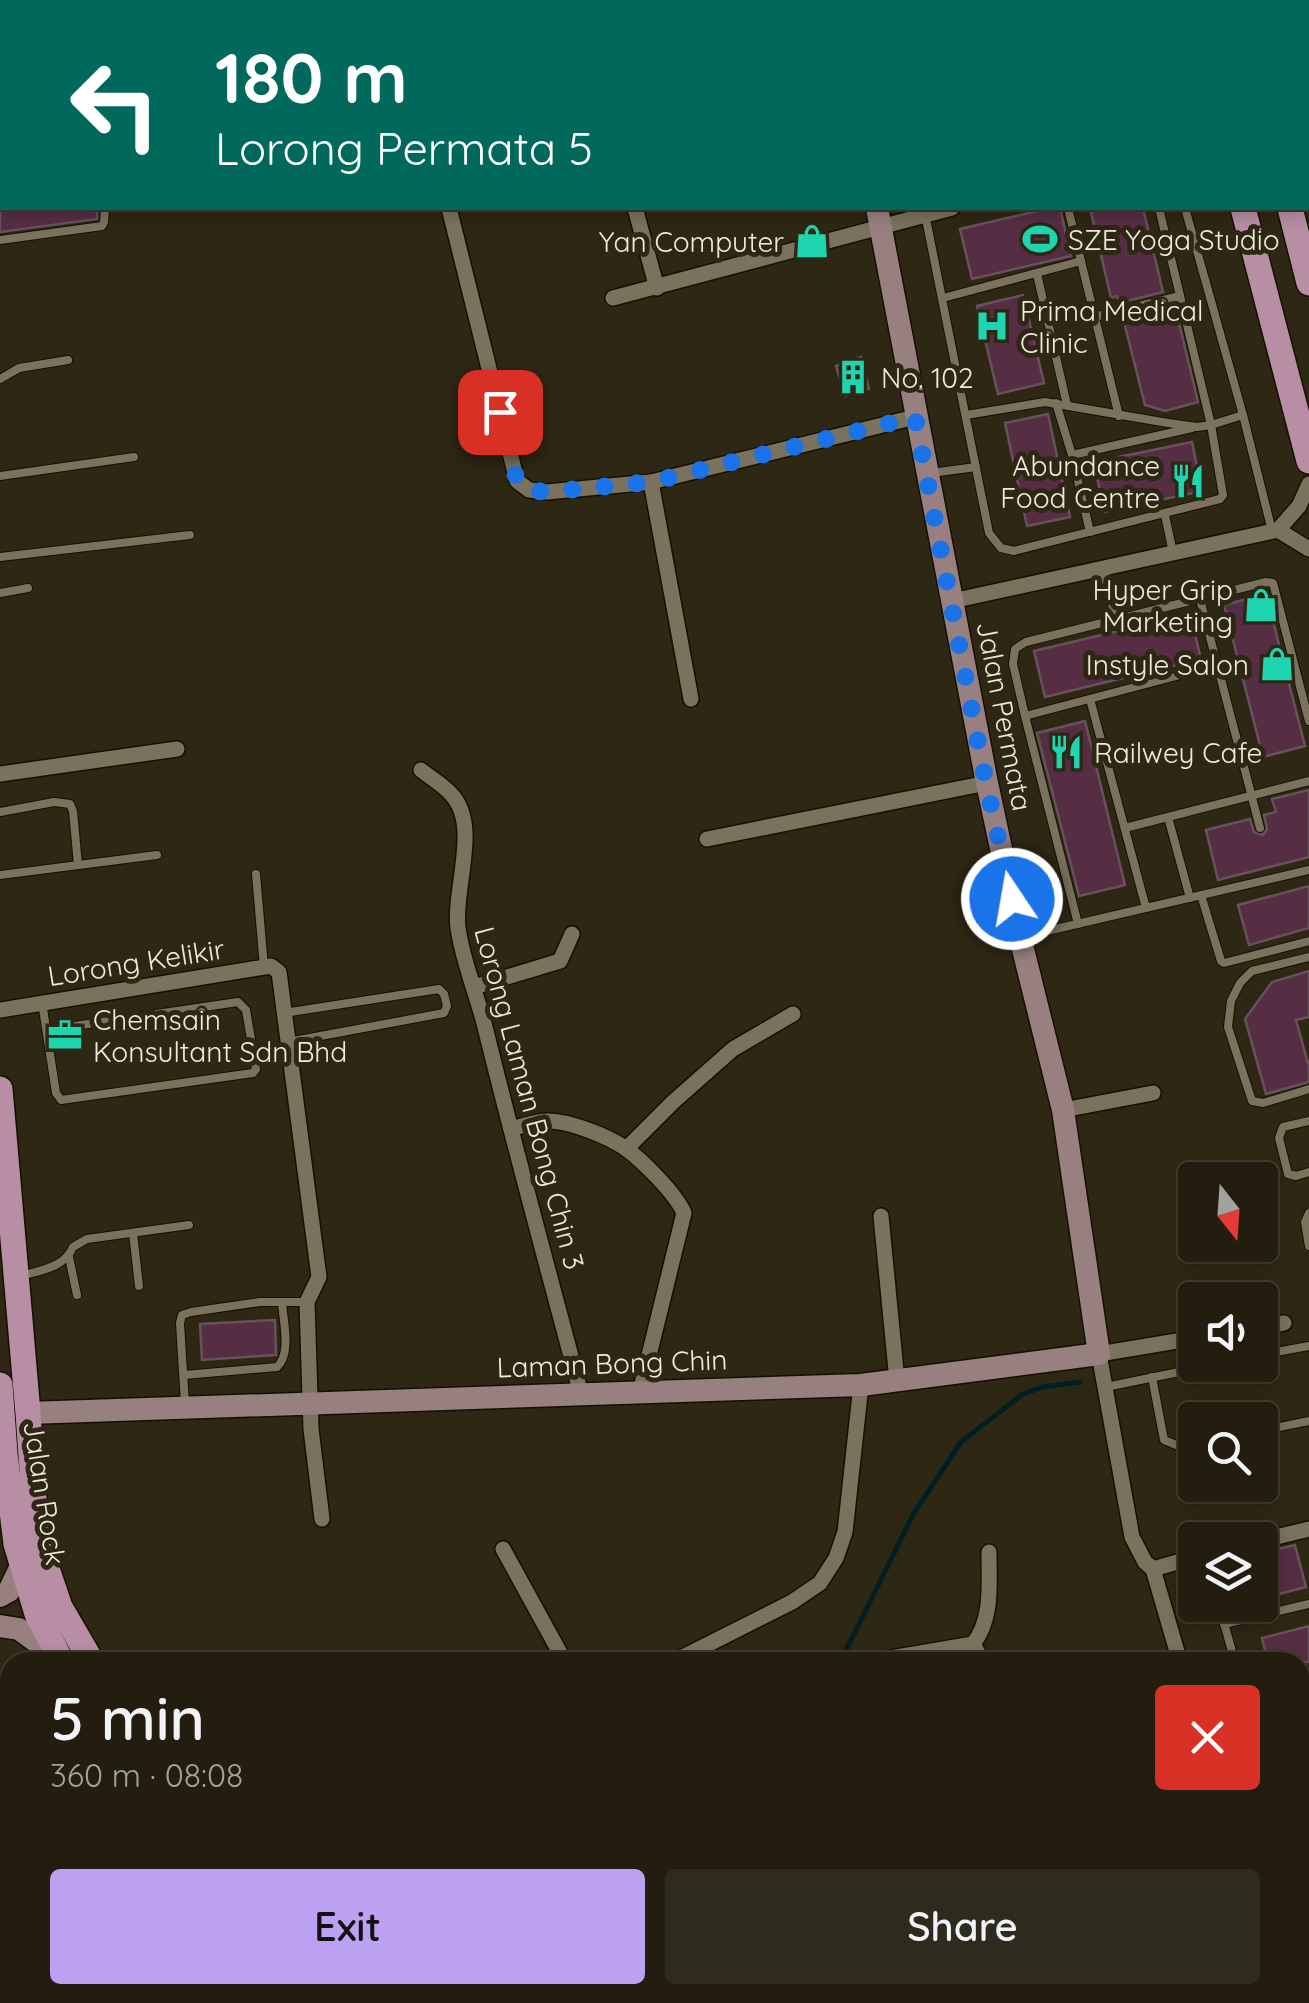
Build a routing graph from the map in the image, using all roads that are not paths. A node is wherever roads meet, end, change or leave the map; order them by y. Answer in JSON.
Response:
{"nodes":[{"id":1,"x":105,"y":210,"type":"edge"},
{"id":2,"x":449,"y":210,"type":"edge"},
{"id":3,"x":636,"y":210,"type":"edge"},
{"id":4,"x":943,"y":210,"type":"edge"},
{"id":5,"x":1068,"y":210,"type":"edge"},
{"id":6,"x":1159,"y":210,"type":"edge"},
{"id":7,"x":1186,"y":210,"type":"edge"},
{"id":8,"x":1244,"y":210,"type":"edge"},
{"id":9,"x":1291,"y":210,"type":"edge"},
{"id":10,"x":925,"y":214,"type":"junction"},
{"id":11,"x":878,"y":217,"type":"edge"},
{"id":12,"x":0,"y":240,"type":"edge"},
{"id":13,"x":1080,"y":261,"type":"junction"},
{"id":14,"x":1037,"y":274,"type":"junction"},
{"id":15,"x":1309,"y":283,"type":"edge"},
{"id":16,"x":657,"y":288,"type":"junction"},
{"id":17,"x":1180,"y":296,"type":"junction"},
{"id":18,"x":613,"y":298,"type":"dead end"},
{"id":19,"x":943,"y":298,"type":"junction"},
{"id":20,"x":1094,"y":317,"type":"junction"},
{"id":21,"x":68,"y":360,"type":"dead end"},
{"id":22,"x":0,"y":379,"type":"edge"},
{"id":23,"x":1056,"y":404,"type":"junction"},
{"id":24,"x":1067,"y":405,"type":"junction"},
{"id":25,"x":966,"y":415,"type":"junction"},
{"id":26,"x":1120,"y":416,"type":"junction"},
{"id":27,"x":1243,"y":416,"type":"junction"},
{"id":28,"x":915,"y":417,"type":"junction"},
{"id":29,"x":1211,"y":425,"type":"junction"},
{"id":30,"x":1197,"y":427,"type":"junction"},
{"id":31,"x":1072,"y":455,"type":"junction"},
{"id":32,"x":134,"y":457,"type":"dead end"},
{"id":33,"x":1309,"y":460,"type":"edge"},
{"id":34,"x":976,"y":467,"type":"junction"},
{"id":35,"x":926,"y":474,"type":"junction"},
{"id":36,"x":0,"y":476,"type":"edge"},
{"id":37,"x":651,"y":482,"type":"junction"},
{"id":38,"x":1309,"y":484,"type":"edge"},
{"id":39,"x":1165,"y":514,"type":"junction"},
{"id":40,"x":1275,"y":531,"type":"junction"},
{"id":41,"x":1090,"y":532,"type":"junction"},
{"id":42,"x":190,"y":535,"type":"dead end"},
{"id":43,"x":1309,"y":549,"type":"edge"},
{"id":44,"x":1173,"y":552,"type":"junction"},
{"id":45,"x":0,"y":558,"type":"edge"},
{"id":46,"x":1103,"y":568,"type":"junction"},
{"id":47,"x":28,"y":588,"type":"dead end"},
{"id":48,"x":0,"y":593,"type":"edge"},
{"id":49,"x":1200,"y":599,"type":"junction"},
{"id":50,"x":952,"y":601,"type":"junction"},
{"id":51,"x":1116,"y":620,"type":"junction"},
{"id":52,"x":1218,"y":666,"type":"junction"},
{"id":53,"x":1090,"y":699,"type":"junction"},
{"id":54,"x":690,"y":700,"type":"dead end"},
{"id":55,"x":1025,"y":716,"type":"junction"},
{"id":56,"x":1309,"y":721,"type":"edge"},
{"id":57,"x":177,"y":749,"type":"dead end"},
{"id":58,"x":421,"y":770,"type":"dead end"},
{"id":59,"x":0,"y":774,"type":"edge"},
{"id":60,"x":1309,"y":781,"type":"edge"},
{"id":61,"x":986,"y":783,"type":"junction"},
{"id":62,"x":1251,"y":796,"type":"junction"},
{"id":63,"x":0,"y":812,"type":"edge"},
{"id":64,"x":1168,"y":817,"type":"junction"},
{"id":65,"x":1124,"y":828,"type":"junction"},
{"id":66,"x":1260,"y":828,"type":"dead end"},
{"id":67,"x":706,"y":839,"type":"dead end"},
{"id":68,"x":157,"y":855,"type":"dead end"},
{"id":69,"x":78,"y":865,"type":"junction"},
{"id":70,"x":1309,"y":870,"type":"edge"},
{"id":71,"x":256,"y":874,"type":"dead end"},
{"id":72,"x":0,"y":875,"type":"edge"},
{"id":73,"x":1201,"y":895,"type":"junction"},
{"id":74,"x":1190,"y":898,"type":"junction"},
{"id":75,"x":1146,"y":908,"type":"junction"},
{"id":76,"x":1078,"y":924,"type":"junction"},
{"id":77,"x":572,"y":934,"type":"dead end"},
{"id":78,"x":1020,"y":938,"type":"junction"},
{"id":79,"x":1309,"y":941,"type":"edge"},
{"id":80,"x":1309,"y":957,"type":"edge"},
{"id":81,"x":1228,"y":963,"type":"junction"},
{"id":82,"x":271,"y":970,"type":"junction"},
{"id":83,"x":1240,"y":983,"type":"junction"},
{"id":84,"x":474,"y":987,"type":"junction"},
{"id":85,"x":42,"y":1002,"type":"junction"},
{"id":86,"x":0,"y":1010,"type":"edge"},
{"id":87,"x":284,"y":1013,"type":"junction"},
{"id":88,"x":793,"y":1014,"type":"dead end"},
{"id":89,"x":46,"y":1030,"type":"junction"},
{"id":90,"x":288,"y":1046,"type":"junction"},
{"id":91,"x":254,"y":1053,"type":"junction"},
{"id":92,"x":1309,"y":1089,"type":"edge"},
{"id":93,"x":0,"y":1090,"type":"edge"},
{"id":94,"x":1154,"y":1093,"type":"dead end"},
{"id":95,"x":1063,"y":1110,"type":"junction"},
{"id":96,"x":1309,"y":1121,"type":"edge"},
{"id":97,"x":511,"y":1129,"type":"junction"},
{"id":98,"x":626,"y":1149,"type":"junction"},
{"id":99,"x":1309,"y":1172,"type":"edge"},
{"id":100,"x":1309,"y":1213,"type":"edge"},
{"id":101,"x":881,"y":1216,"type":"dead end"},
{"id":102,"x":190,"y":1224,"type":"dead end"},
{"id":103,"x":133,"y":1232,"type":"junction"},
{"id":104,"x":1309,"y":1246,"type":"edge"},
{"id":105,"x":69,"y":1258,"type":"junction"},
{"id":106,"x":17,"y":1277,"type":"junction"},
{"id":107,"x":140,"y":1286,"type":"dead end"},
{"id":108,"x":77,"y":1296,"type":"dead end"},
{"id":109,"x":282,"y":1302,"type":"junction"},
{"id":110,"x":308,"y":1302,"type":"junction"},
{"id":111,"x":1284,"y":1323,"type":"dead end"},
{"id":112,"x":1278,"y":1324,"type":"edge"},
{"id":113,"x":1178,"y":1341,"type":"edge"},
{"id":114,"x":1309,"y":1346,"type":"edge"},
{"id":115,"x":1278,"y":1352,"type":"edge"},
{"id":116,"x":1099,"y":1354,"type":"junction"},
{"id":117,"x":1178,"y":1372,"type":"edge"},
{"id":118,"x":184,"y":1375,"type":"junction"},
{"id":119,"x":1152,"y":1377,"type":"junction"},
{"id":120,"x":897,"y":1381,"type":"junction"},
{"id":121,"x":860,"y":1384,"type":"junction"},
{"id":122,"x":0,"y":1385,"type":"edge"},
{"id":123,"x":1106,"y":1387,"type":"junction"},
{"id":124,"x":640,"y":1392,"type":"junction"},
{"id":125,"x":582,"y":1394,"type":"junction"},
{"id":126,"x":310,"y":1404,"type":"junction"},
{"id":127,"x":185,"y":1408,"type":"junction"},
{"id":128,"x":28,"y":1413,"type":"junction"},
{"id":129,"x":1309,"y":1421,"type":"edge"},
{"id":130,"x":1278,"y":1427,"type":"edge"},
{"id":131,"x":1178,"y":1445,"type":"edge"},
{"id":132,"x":322,"y":1519,"type":"dead end"},
{"id":133,"x":1309,"y":1529,"type":"edge"},
{"id":134,"x":1278,"y":1537,"type":"edge"},
{"id":135,"x":503,"y":1548,"type":"dead end"},
{"id":136,"x":990,"y":1552,"type":"dead end"},
{"id":137,"x":1178,"y":1561,"type":"edge"},
{"id":138,"x":22,"y":1564,"type":"junction"},
{"id":139,"x":1153,"y":1568,"type":"junction"},
{"id":140,"x":0,"y":1596,"type":"edge"},
{"id":141,"x":1309,"y":1604,"type":"edge"},
{"id":142,"x":1224,"y":1624,"type":"joint"},
{"id":143,"x":0,"y":1626,"type":"edge"},
{"id":144,"x":972,"y":1644,"type":"junction"},
{"id":145,"x":49,"y":1652,"type":"edge"},
{"id":146,"x":56,"y":1652,"type":"edge"},
{"id":147,"x":86,"y":1652,"type":"edge"},
{"id":148,"x":560,"y":1652,"type":"edge"},
{"id":149,"x":700,"y":1652,"type":"edge"},
{"id":150,"x":926,"y":1652,"type":"edge"},
{"id":151,"x":977,"y":1652,"type":"edge"},
{"id":152,"x":1177,"y":1652,"type":"edge"},
{"id":153,"x":1232,"y":1652,"type":"edge"}],
"edges":[{"from":1,"to":12,"type":"lane"},
{"from":2,"to":37,"type":"street"},
{"from":3,"to":16,"type":"street"},
{"from":4,"to":10,"type":"street"},
{"from":5,"to":13,"type":"lane"},
{"from":6,"to":17,"type":"lane"},
{"from":7,"to":27,"type":"lane"},
{"from":8,"to":33,"type":"main road"},
{"from":9,"to":15,"type":"main road"},
{"from":10,"to":11,"type":"street"},
{"from":10,"to":19,"type":"lane"},
{"from":11,"to":16,"type":"street"},
{"from":11,"to":28,"type":"street","name":"Jalan Permata"},
{"from":13,"to":14,"type":"lane"},
{"from":13,"to":20,"type":"lane"},
{"from":14,"to":19,"type":"lane"},
{"from":14,"to":24,"type":"lane"},
{"from":16,"to":18,"type":"street"},
{"from":17,"to":20,"type":"lane"},
{"from":17,"to":29,"type":"lane"},
{"from":19,"to":25,"type":"lane"},
{"from":20,"to":26,"type":"lane"},
{"from":21,"to":22,"type":"lane"},
{"from":23,"to":24,"type":"lane"},
{"from":23,"to":25,"type":"lane"},
{"from":23,"to":31,"type":"lane"},
{"from":24,"to":26,"type":"lane"},
{"from":25,"to":34,"type":"lane"},
{"from":26,"to":30,"type":"lane"},
{"from":27,"to":29,"type":"lane"},
{"from":27,"to":40,"type":"lane"},
{"from":28,"to":35,"type":"street","name":"Jalan Permata"},
{"from":28,"to":37,"type":"street"},
{"from":29,"to":30,"type":"lane"},
{"from":29,"to":39,"type":"lane"},
{"from":30,"to":31,"type":"lane"},
{"from":31,"to":41,"type":"lane"},
{"from":32,"to":36,"type":"lane"},
{"from":34,"to":35,"type":"lane"},
{"from":34,"to":41,"type":"lane"},
{"from":35,"to":50,"type":"street","name":"Jalan Permata"},
{"from":37,"to":54,"type":"street"},
{"from":38,"to":40,"type":"street"},
{"from":39,"to":41,"type":"lane"},
{"from":39,"to":44,"type":"lane"},
{"from":40,"to":43,"type":"street"},
{"from":40,"to":44,"type":"street"},
{"from":42,"to":45,"type":"lane"},
{"from":44,"to":46,"type":"street"},
{"from":46,"to":50,"type":"street"},
{"from":46,"to":51,"type":"lane"},
{"from":47,"to":48,"type":"lane"},
{"from":49,"to":51,"type":"lane"},
{"from":49,"to":52,"type":"lane"},
{"from":49,"to":56,"type":"lane"},
{"from":50,"to":61,"type":"street","name":"Jalan Permata"},
{"from":51,"to":55,"type":"lane"},
{"from":52,"to":53,"type":"lane"},
{"from":52,"to":62,"type":"lane"},
{"from":53,"to":55,"type":"lane"},
{"from":53,"to":65,"type":"lane"},
{"from":55,"to":76,"type":"lane"},
{"from":57,"to":59,"type":"street"},
{"from":58,"to":84,"type":"street","name":"Lorong Laman Bong Chin 3"},
{"from":60,"to":62,"type":"lane"},
{"from":61,"to":67,"type":"street"},
{"from":61,"to":78,"type":"street","name":"Jalan Permata"},
{"from":62,"to":64,"type":"lane"},
{"from":62,"to":66,"type":"lane"},
{"from":63,"to":69,"type":"lane"},
{"from":64,"to":65,"type":"lane"},
{"from":64,"to":74,"type":"lane"},
{"from":65,"to":75,"type":"lane"},
{"from":68,"to":69,"type":"lane"},
{"from":69,"to":72,"type":"lane"},
{"from":70,"to":73,"type":"lane"},
{"from":71,"to":82,"type":"lane"},
{"from":73,"to":74,"type":"lane"},
{"from":73,"to":81,"type":"lane"},
{"from":74,"to":75,"type":"lane"},
{"from":75,"to":76,"type":"lane"},
{"from":76,"to":78,"type":"lane"},
{"from":77,"to":84,"type":"street"},
{"from":78,"to":95,"type":"street","name":"Jalan Permata"},
{"from":79,"to":81,"type":"lane"},
{"from":80,"to":83,"type":"lane"},
{"from":81,"to":83,"type":"lane"},
{"from":82,"to":85,"type":"street","name":"Lorong Kelikir"},
{"from":82,"to":87,"type":"street"},
{"from":83,"to":92,"type":"lane"},
{"from":84,"to":97,"type":"street","name":"Lorong Laman Bong Chin 3"},
{"from":85,"to":86,"type":"street","name":"Lorong Kelikir"},
{"from":85,"to":89,"type":"lane"},
{"from":87,"to":90,"type":"street"},
{"from":87,"to":90,"type":"lane"},
{"from":88,"to":98,"type":"street"},
{"from":89,"to":91,"type":"lane"},
{"from":89,"to":91,"type":"lane"},
{"from":90,"to":91,"type":"lane"},
{"from":90,"to":110,"type":"street"},
{"from":93,"to":106,"type":"main road","name":"Jalan Rock"},
{"from":94,"to":95,"type":"street"},
{"from":95,"to":116,"type":"street","name":"Jalan Permata"},
{"from":96,"to":99,"type":"lane"},
{"from":97,"to":98,"type":"street"},
{"from":97,"to":125,"type":"street","name":"Lorong Laman Bong Chin 3"},
{"from":98,"to":124,"type":"street"},
{"from":100,"to":104,"type":"lane"},
{"from":101,"to":120,"type":"street"},
{"from":102,"to":103,"type":"lane"},
{"from":103,"to":105,"type":"lane"},
{"from":103,"to":107,"type":"lane"},
{"from":105,"to":106,"type":"lane"},
{"from":105,"to":108,"type":"lane"},
{"from":106,"to":128,"type":"main road","name":"Jalan Rock"},
{"from":109,"to":110,"type":"lane"},
{"from":109,"to":118,"type":"lane"},
{"from":109,"to":118,"type":"lane"},
{"from":110,"to":126,"type":"street"},
{"from":111,"to":112,"type":"street"},
{"from":113,"to":116,"type":"street","name":"Laman Bong Chin"},
{"from":114,"to":115,"type":"lane"},
{"from":116,"to":120,"type":"street","name":"Laman Bong Chin"},
{"from":116,"to":123,"type":"street"},
{"from":117,"to":119,"type":"lane"},
{"from":118,"to":127,"type":"lane"},
{"from":119,"to":123,"type":"lane"},
{"from":119,"to":131,"type":"lane"},
{"from":120,"to":121,"type":"street","name":"Laman Bong Chin"},
{"from":121,"to":124,"type":"street","name":"Laman Bong Chin"},
{"from":121,"to":149,"type":"street"},
{"from":122,"to":138,"type":"main road","name":"Jalan Rock"},
{"from":123,"to":139,"type":"street"},
{"from":124,"to":125,"type":"street","name":"Laman Bong Chin"},
{"from":125,"to":126,"type":"street","name":"Laman Bong Chin"},
{"from":126,"to":127,"type":"street","name":"Laman Bong Chin"},
{"from":126,"to":132,"type":"street"},
{"from":127,"to":128,"type":"street","name":"Laman Bong Chin"},
{"from":128,"to":147,"type":"main road","name":"Jalan Rock"},
{"from":129,"to":130,"type":"lane"},
{"from":133,"to":134,"type":"street"},
{"from":135,"to":148,"type":"street"},
{"from":136,"to":144,"type":"street"},
{"from":137,"to":139,"type":"street"},
{"from":138,"to":140,"type":"street"},
{"from":138,"to":146,"type":"main road","name":"Jalan Rock"},
{"from":139,"to":152,"type":"street"},
{"from":141,"to":142,"type":"lane"},
{"from":142,"to":153,"type":"lane"},
{"from":143,"to":145,"type":"street"},
{"from":144,"to":150,"type":"street"},
{"from":144,"to":151,"type":"street"}]}
